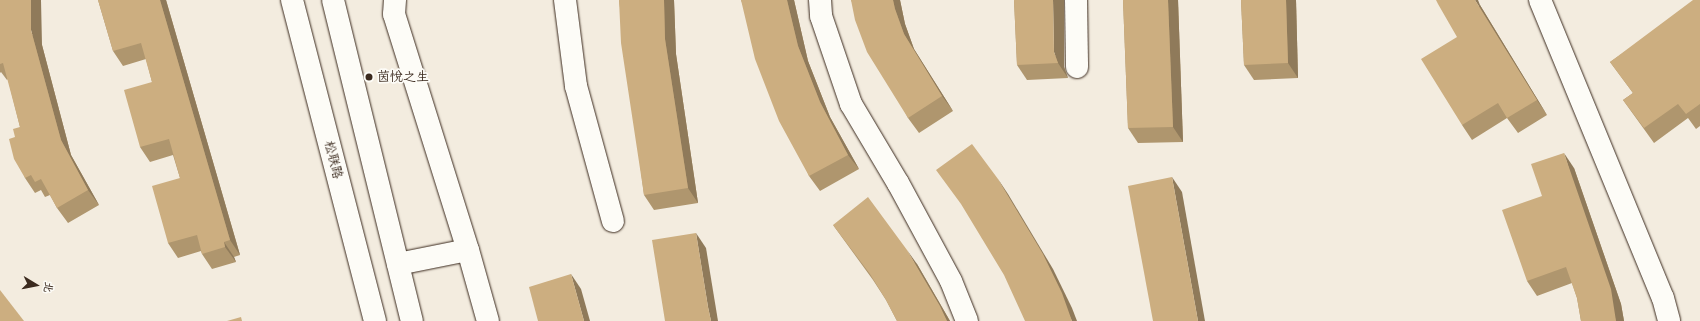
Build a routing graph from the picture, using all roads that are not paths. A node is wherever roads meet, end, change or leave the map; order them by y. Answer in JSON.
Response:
{"nodes":[{"id":1,"x":292,"y":0,"type":"edge"},
{"id":2,"x":333,"y":0,"type":"edge"},
{"id":3,"x":395,"y":0,"type":"edge"},
{"id":4,"x":565,"y":0,"type":"edge"},
{"id":5,"x":820,"y":0,"type":"edge"},
{"id":6,"x":1076,"y":0,"type":"edge"},
{"id":7,"x":1540,"y":0,"type":"edge"},
{"id":8,"x":1077,"y":67,"type":"dead end"},
{"id":9,"x":613,"y":221,"type":"dead end"},
{"id":10,"x":468,"y":250,"type":"junction"},
{"id":11,"x":398,"y":264,"type":"junction"},
{"id":12,"x":375,"y":321,"type":"edge"},
{"id":13,"x":412,"y":321,"type":"edge"},
{"id":14,"x":488,"y":321,"type":"edge"},
{"id":15,"x":967,"y":321,"type":"edge"},
{"id":16,"x":1670,"y":321,"type":"edge"}],
"edges":[{"from":1,"to":12,"type":"street","name":"松联路"},
{"from":2,"to":11,"type":"street"},
{"from":3,"to":10,"type":"street"},
{"from":4,"to":9,"type":"street"},
{"from":5,"to":15,"type":"street"},
{"from":6,"to":8,"type":"street"},
{"from":7,"to":16,"type":"street"},
{"from":10,"to":11,"type":"street"},
{"from":10,"to":14,"type":"street"},
{"from":11,"to":13,"type":"street"}]}
